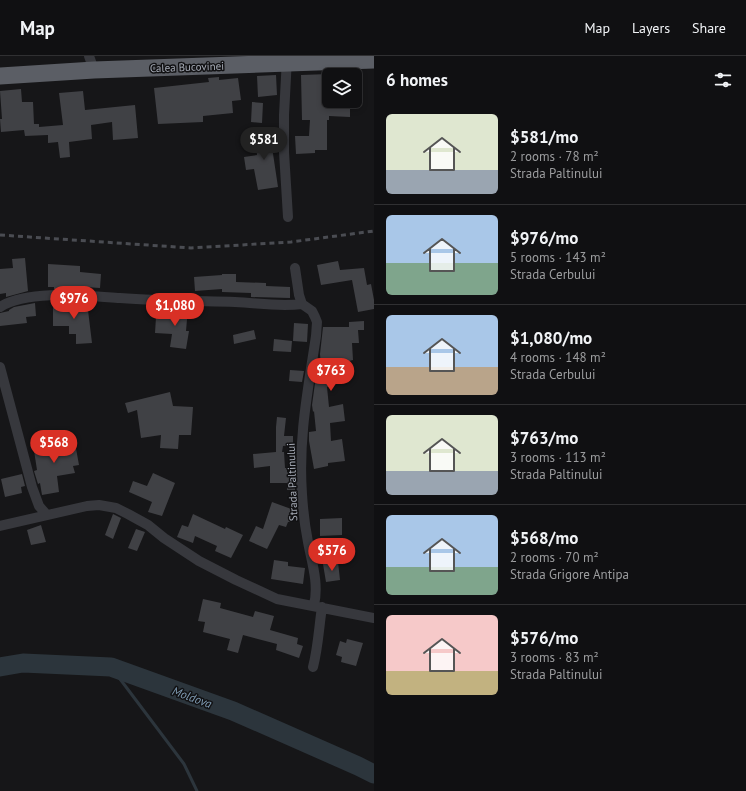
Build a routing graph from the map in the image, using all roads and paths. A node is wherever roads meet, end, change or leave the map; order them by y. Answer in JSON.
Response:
{"nodes":[{"id":1,"x":287,"y":60,"type":"edge"},
{"id":2,"x":374,"y":60,"type":"edge"},
{"id":3,"x":92,"y":63,"type":"edge"},
{"id":4,"x":0,"y":76,"type":"edge"},
{"id":5,"x":288,"y":217,"type":"dead end"},
{"id":6,"x":295,"y":268,"type":"dead end"},
{"id":7,"x":302,"y":304,"type":"junction"},
{"id":8,"x":0,"y":307,"type":"edge"},
{"id":9,"x":0,"y":368,"type":"edge"},
{"id":10,"x":46,"y":514,"type":"junction"},
{"id":11,"x":0,"y":526,"type":"edge"},
{"id":12,"x":318,"y":606,"type":"junction"},
{"id":13,"x":374,"y":618,"type":"edge"},
{"id":14,"x":313,"y":667,"type":"dead end"}],
"edges":[{"from":1,"to":2,"type":"highway","name":"Calea Bucovinei"},
{"from":1,"to":3,"type":"highway","name":"Calea Bucovinei"},
{"from":1,"to":5,"type":"street"},
{"from":3,"to":4,"type":"highway","name":"Calea Bucovinei"},
{"from":6,"to":7,"type":"street"},
{"from":7,"to":8,"type":"street"},
{"from":7,"to":12,"type":"street","name":"Strada Paltinului"},
{"from":9,"to":10,"type":"street"},
{"from":10,"to":11,"type":"street"},
{"from":10,"to":12,"type":"street"},
{"from":12,"to":13,"type":"street"},
{"from":12,"to":14,"type":"street","name":"Strada Paltinului"}]}
